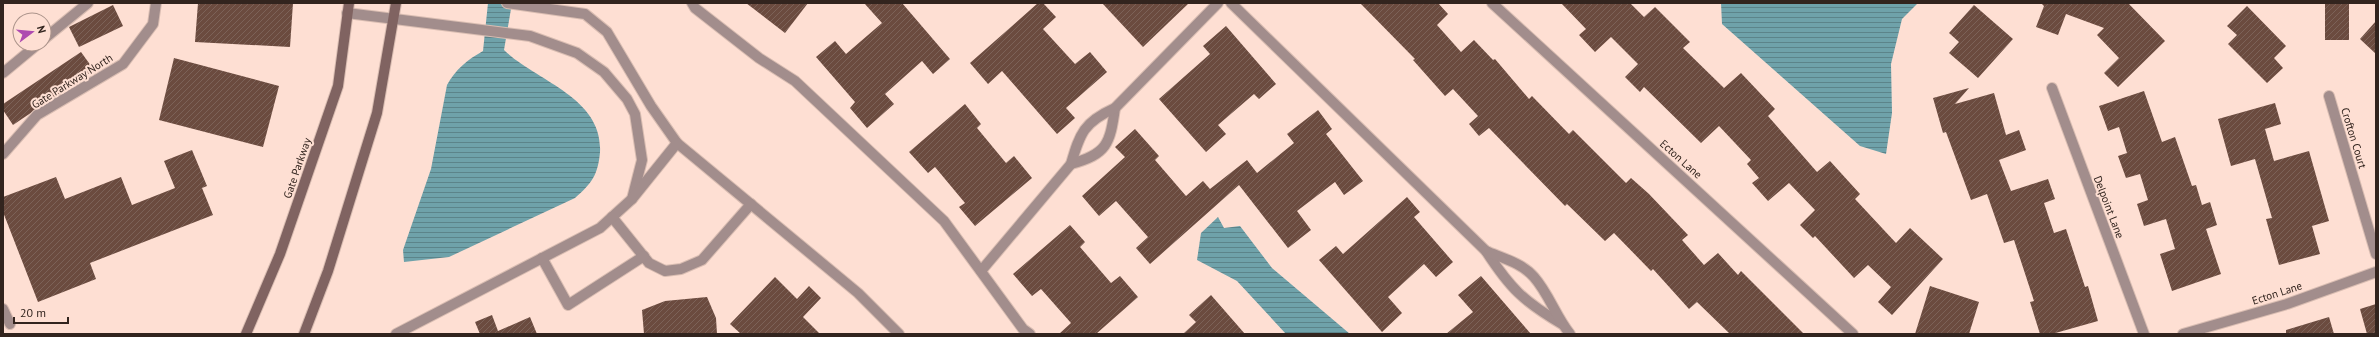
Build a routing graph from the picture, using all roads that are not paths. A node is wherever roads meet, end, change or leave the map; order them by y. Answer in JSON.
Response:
{"nodes":[{"id":1,"x":88,"y":3,"type":"edge"},
{"id":2,"x":156,"y":3,"type":"edge"},
{"id":3,"x":396,"y":3,"type":"edge"},
{"id":4,"x":507,"y":3,"type":"edge"},
{"id":5,"x":692,"y":3,"type":"edge"},
{"id":6,"x":1218,"y":3,"type":"edge"},
{"id":7,"x":1231,"y":3,"type":"edge"},
{"id":8,"x":1492,"y":3,"type":"edge"},
{"id":9,"x":348,"y":8,"type":"edge"},
{"id":10,"x":394,"y":18,"type":"junction"},
{"id":11,"x":52,"y":32,"type":"edge"},
{"id":12,"x":28,"y":52,"type":"edge"},
{"id":13,"x":3,"y":73,"type":"edge"},
{"id":14,"x":2052,"y":88,"type":"dead end"},
{"id":15,"x":2329,"y":96,"type":"dead end"},
{"id":16,"x":1115,"y":108,"type":"junction"},
{"id":17,"x":677,"y":143,"type":"junction"},
{"id":18,"x":3,"y":154,"type":"edge"},
{"id":19,"x":1071,"y":164,"type":"junction"},
{"id":20,"x":632,"y":199,"type":"junction"},
{"id":21,"x":751,"y":204,"type":"junction"},
{"id":22,"x":612,"y":217,"type":"junction"},
{"id":23,"x":1486,"y":250,"type":"junction"},
{"id":24,"x":2376,"y":254,"type":"edge"},
{"id":25,"x":644,"y":256,"type":"junction"},
{"id":26,"x":542,"y":258,"type":"junction"},
{"id":27,"x":981,"y":271,"type":"junction"},
{"id":28,"x":2376,"y":272,"type":"edge"},
{"id":29,"x":3,"y":309,"type":"edge"},
{"id":30,"x":10,"y":324,"type":"dead end"},
{"id":31,"x":1562,"y":324,"type":"junction"},
{"id":32,"x":246,"y":334,"type":"edge"},
{"id":33,"x":304,"y":334,"type":"edge"},
{"id":34,"x":396,"y":334,"type":"edge"},
{"id":35,"x":899,"y":334,"type":"edge"},
{"id":36,"x":1030,"y":334,"type":"edge"},
{"id":37,"x":1570,"y":334,"type":"edge"},
{"id":38,"x":1853,"y":334,"type":"edge"},
{"id":39,"x":2144,"y":334,"type":"edge"},
{"id":40,"x":2184,"y":334,"type":"edge"}],
"edges":[{"from":1,"to":11,"type":"street"},
{"from":2,"to":18,"type":"street","name":"Gate Parkway North"},
{"from":3,"to":10,"type":"main road"},
{"from":4,"to":17,"type":"street"},
{"from":5,"to":27,"type":"street"},
{"from":6,"to":16,"type":"street"},
{"from":7,"to":23,"type":"street"},
{"from":8,"to":38,"type":"street","name":"Ecton Lane"},
{"from":9,"to":10,"type":"street"},
{"from":9,"to":32,"type":"main road","name":"Gate Parkway"},
{"from":10,"to":20,"type":"street"},
{"from":10,"to":33,"type":"main road"},
{"from":12,"to":13,"type":"street"},
{"from":14,"to":39,"type":"street","name":"Delpoint Lane"},
{"from":15,"to":24,"type":"street","name":"Crofton Court"},
{"from":16,"to":19,"type":"street"},
{"from":16,"to":19,"type":"street"},
{"from":17,"to":20,"type":"street"},
{"from":17,"to":21,"type":"street"},
{"from":19,"to":27,"type":"street"},
{"from":20,"to":22,"type":"street"},
{"from":21,"to":25,"type":"street"},
{"from":21,"to":35,"type":"street"},
{"from":22,"to":25,"type":"street"},
{"from":22,"to":26,"type":"street"},
{"from":23,"to":31,"type":"street"},
{"from":23,"to":31,"type":"street"},
{"from":25,"to":26,"type":"street"},
{"from":26,"to":34,"type":"street"},
{"from":27,"to":36,"type":"street"},
{"from":28,"to":40,"type":"street","name":"Ecton Lane"},
{"from":29,"to":30,"type":"street"},
{"from":31,"to":37,"type":"street"}]}
